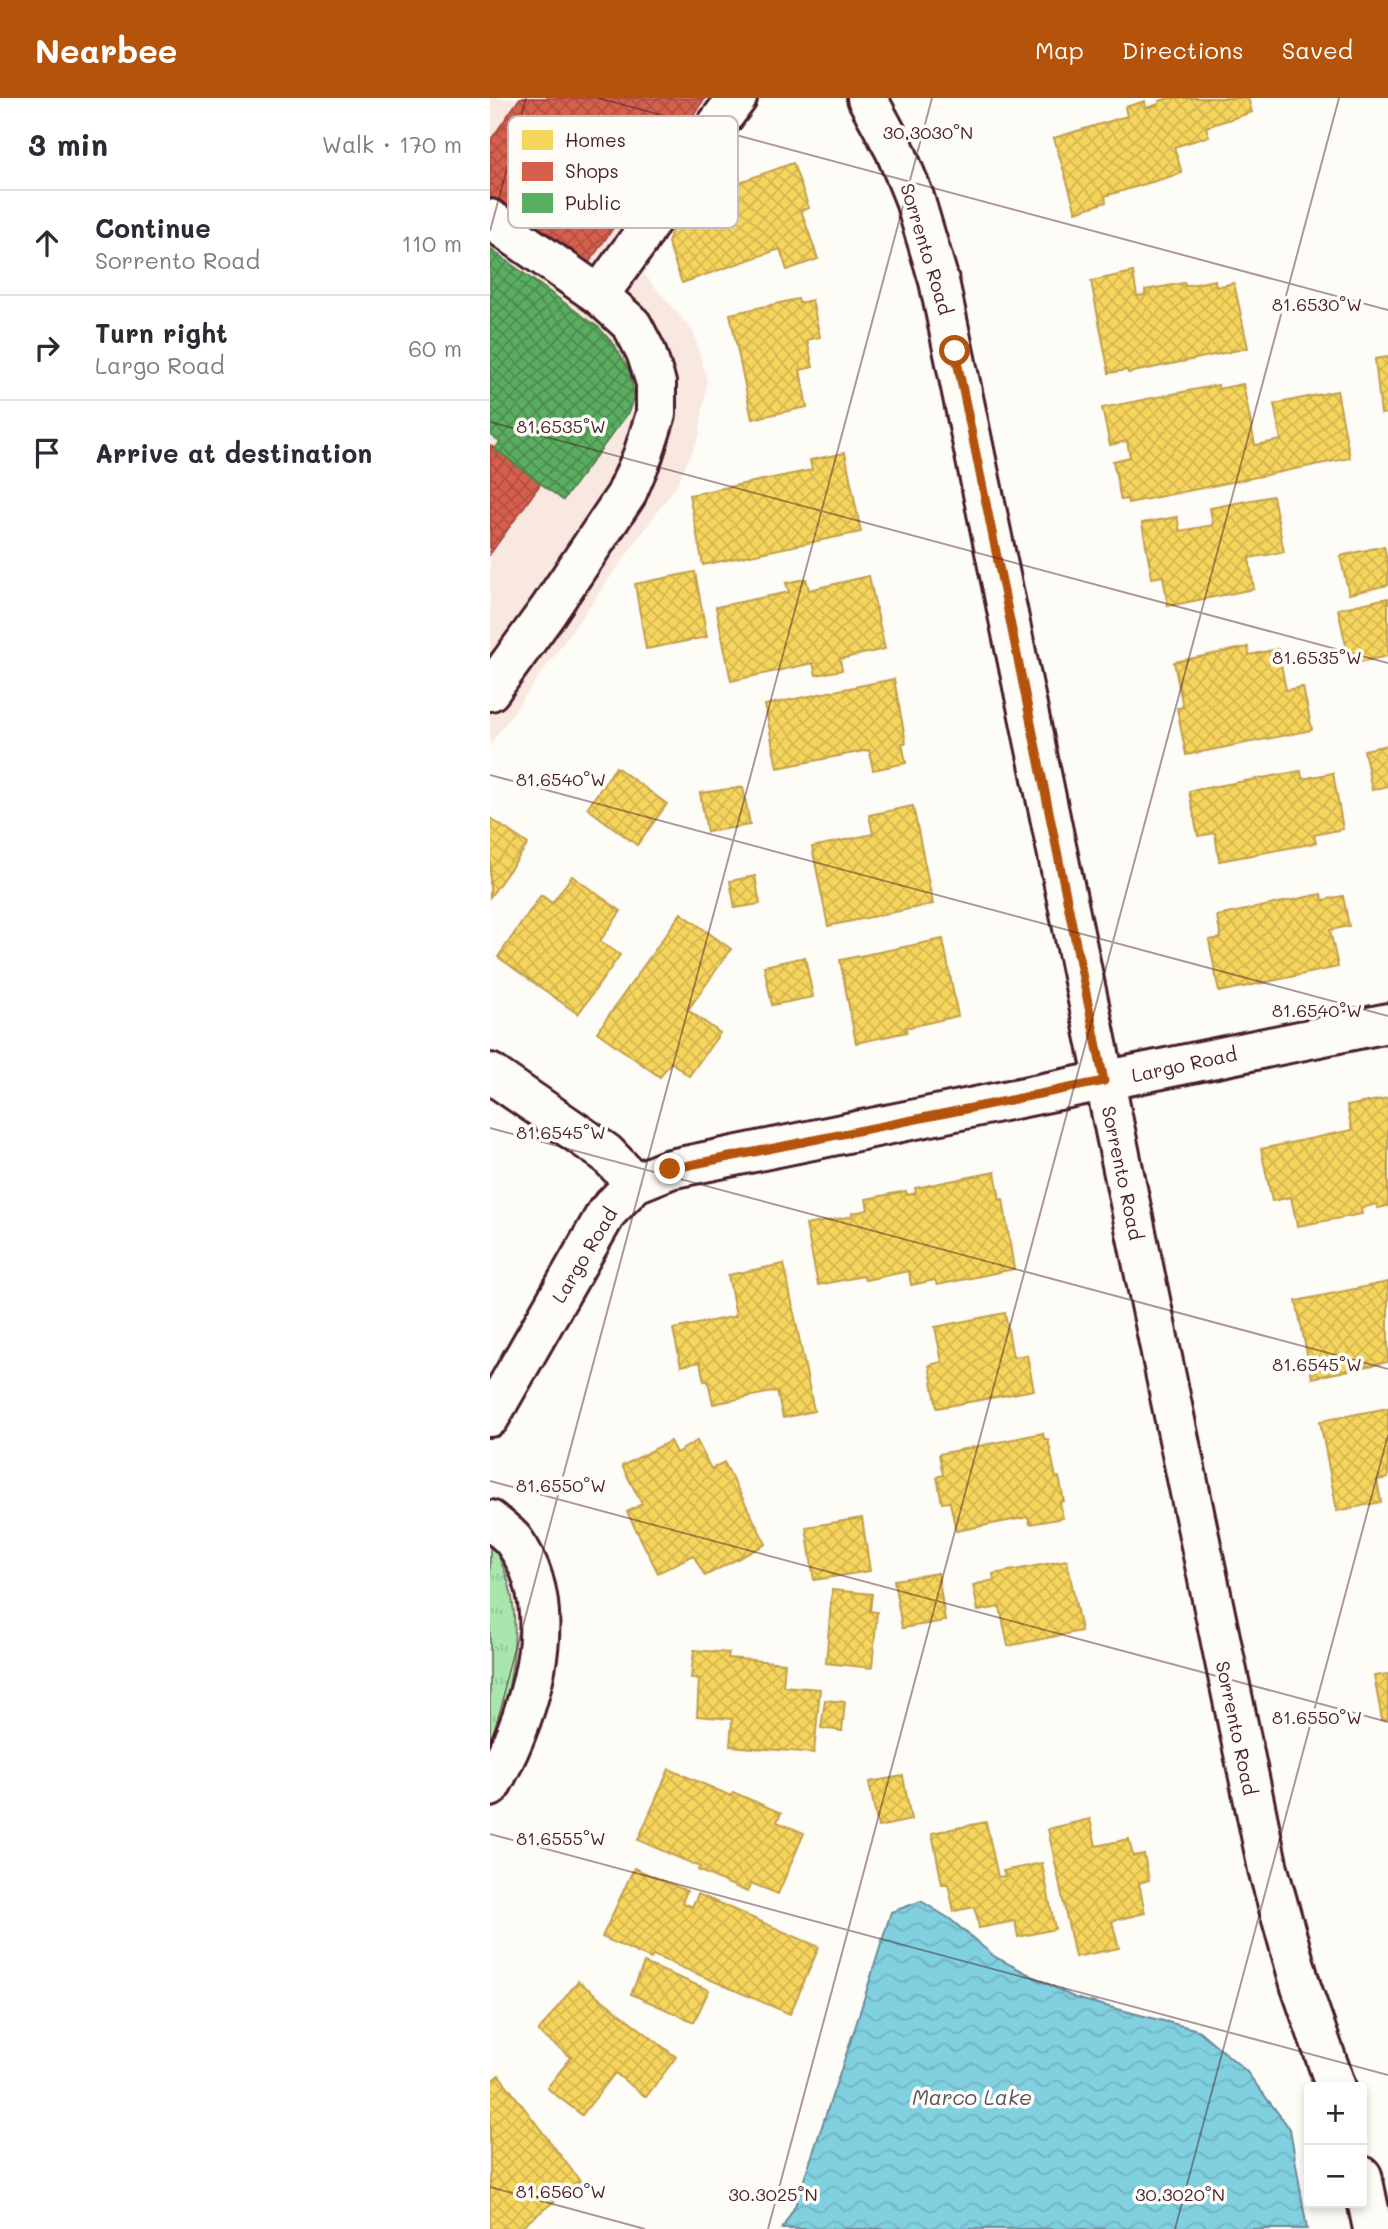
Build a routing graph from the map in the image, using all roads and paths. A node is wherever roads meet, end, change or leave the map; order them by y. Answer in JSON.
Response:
{"nodes":[{"id":1,"x":737,"y":98,"type":"edge"},
{"id":2,"x":867,"y":98,"type":"edge"},
{"id":3,"x":724,"y":116,"type":"edge"},
{"id":4,"x":490,"y":219,"type":"edge"},
{"id":5,"x":646,"y":228,"type":"edge"},
{"id":6,"x":599,"y":295,"type":"junction"},
{"id":7,"x":490,"y":691,"type":"edge"},
{"id":8,"x":1388,"y":1023,"type":"edge"},
{"id":9,"x":490,"y":1073,"type":"edge"},
{"id":10,"x":1104,"y":1081,"type":"junction"},
{"id":11,"x":635,"y":1183,"type":"junction"},
{"id":12,"x":490,"y":1417,"type":"edge"},
{"id":13,"x":490,"y":1520,"type":"edge"},
{"id":14,"x":490,"y":1787,"type":"edge"},
{"id":15,"x":1334,"y":2082,"type":"edge"},
{"id":16,"x":1367,"y":2200,"type":"edge"},
{"id":17,"x":1373,"y":2229,"type":"edge"}],
"edges":[{"from":1,"to":3,"type":"street"},
{"from":2,"to":10,"type":"street","name":"Sorrento Road"},
{"from":4,"to":6,"type":"street"},
{"from":5,"to":6,"type":"street"},
{"from":6,"to":7,"type":"street"},
{"from":8,"to":10,"type":"street","name":"Largo Road"},
{"from":9,"to":11,"type":"street"},
{"from":10,"to":11,"type":"street","name":"Largo Road"},
{"from":10,"to":15,"type":"street","name":"Sorrento Road"},
{"from":11,"to":12,"type":"street","name":"Largo Road"},
{"from":13,"to":14,"type":"street"},
{"from":16,"to":17,"type":"street"}]}
